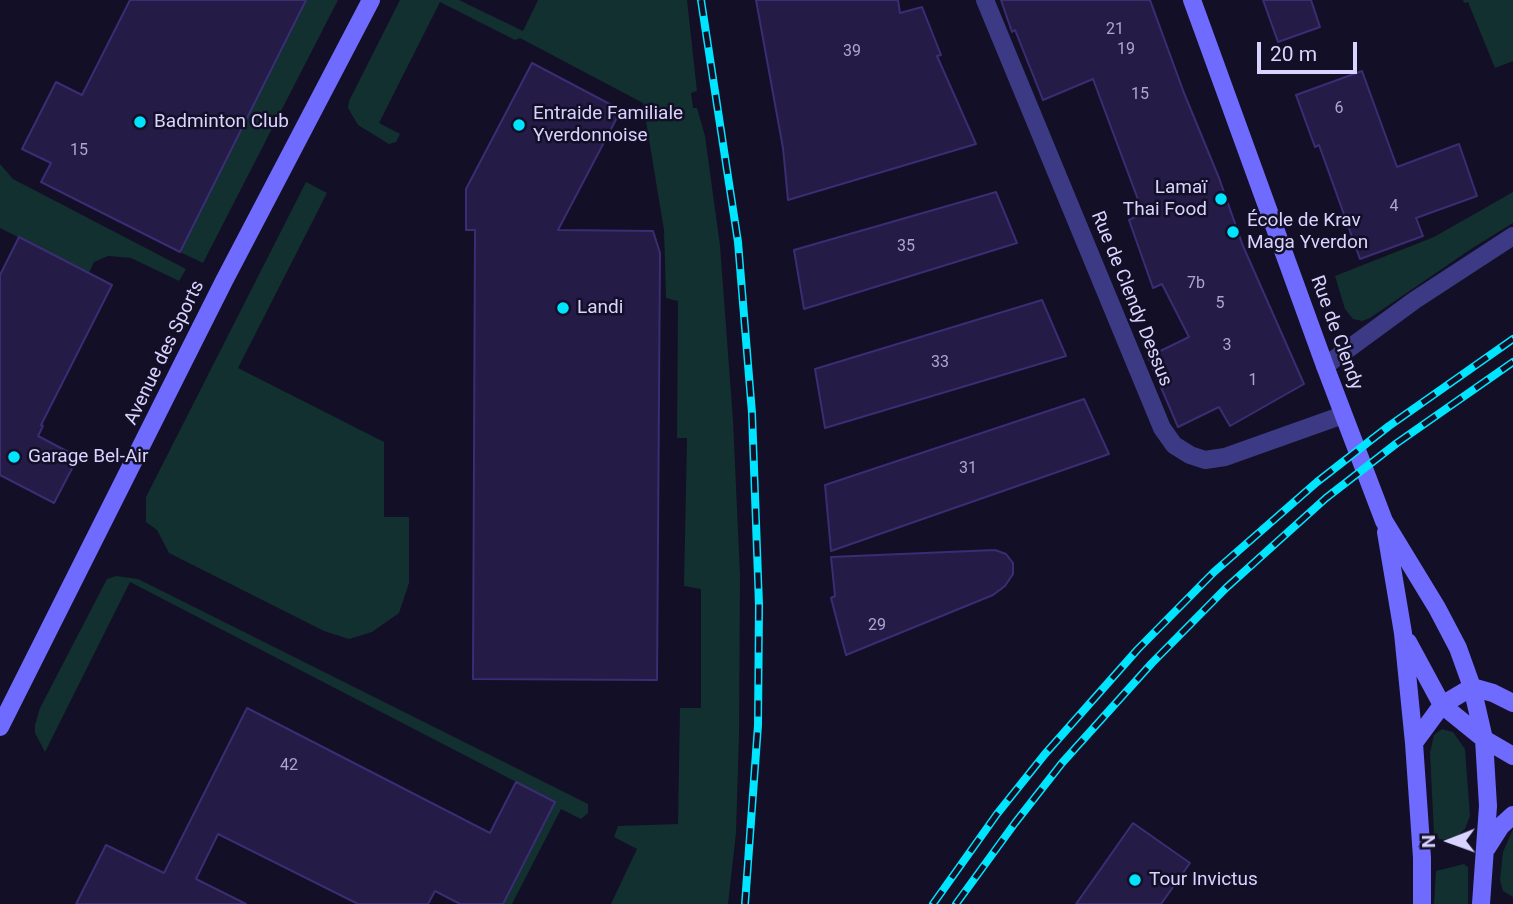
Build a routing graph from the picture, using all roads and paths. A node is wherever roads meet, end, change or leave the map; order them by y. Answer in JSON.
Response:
{"nodes":[{"id":1,"x":371,"y":0,"type":"edge"},
{"id":2,"x":985,"y":0,"type":"edge"},
{"id":3,"x":1192,"y":0,"type":"edge"},
{"id":4,"x":1513,"y":236,"type":"edge"},
{"id":5,"x":1325,"y":366,"type":"junction"},
{"id":6,"x":1343,"y":415,"type":"junction"},
{"id":7,"x":1384,"y":521,"type":"junction"},
{"id":8,"x":1403,"y":633,"type":"junction"},
{"id":9,"x":1472,"y":687,"type":"junction"},
{"id":10,"x":1513,"y":703,"type":"edge"},
{"id":11,"x":1442,"y":705,"type":"junction"},
{"id":12,"x":0,"y":727,"type":"edge"},
{"id":13,"x":1484,"y":739,"type":"junction"},
{"id":14,"x":1414,"y":743,"type":"junction"},
{"id":15,"x":1513,"y":756,"type":"edge"},
{"id":16,"x":1513,"y":815,"type":"edge"},
{"id":17,"x":1485,"y":851,"type":"junction"},
{"id":18,"x":1422,"y":904,"type":"edge"},
{"id":19,"x":1481,"y":904,"type":"edge"}],
"edges":[{"from":1,"to":12,"type":"main road","name":"Avenue des Sports"},
{"from":2,"to":6,"type":"street","name":"Rue de Clendy Dessus"},
{"from":3,"to":5,"type":"main road","name":"Rue de Clendy"},
{"from":4,"to":5,"type":"street"},
{"from":5,"to":6,"type":"main road","name":"Rue de Clendy"},
{"from":6,"to":7,"type":"main road","name":"Rue de Clendy"},
{"from":7,"to":8,"type":"main road","name":"Rue de Clendy"},
{"from":7,"to":9,"type":"main road","name":"Rue de Clendy"},
{"from":8,"to":11,"type":"main road"},
{"from":8,"to":14,"type":"main road","name":"Rue de Clendy"},
{"from":9,"to":10,"type":"main road"},
{"from":9,"to":11,"type":"main road"},
{"from":9,"to":13,"type":"main road","name":"Rue de Clendy"},
{"from":11,"to":13,"type":"main road"},
{"from":11,"to":14,"type":"main road"},
{"from":13,"to":15,"type":"main road"},
{"from":13,"to":17,"type":"main road","name":"Rue de Clendy"},
{"from":14,"to":18,"type":"main road","name":"Rue de Clendy"},
{"from":16,"to":17,"type":"main road"},
{"from":17,"to":19,"type":"main road","name":"Rue de Clendy"}]}
